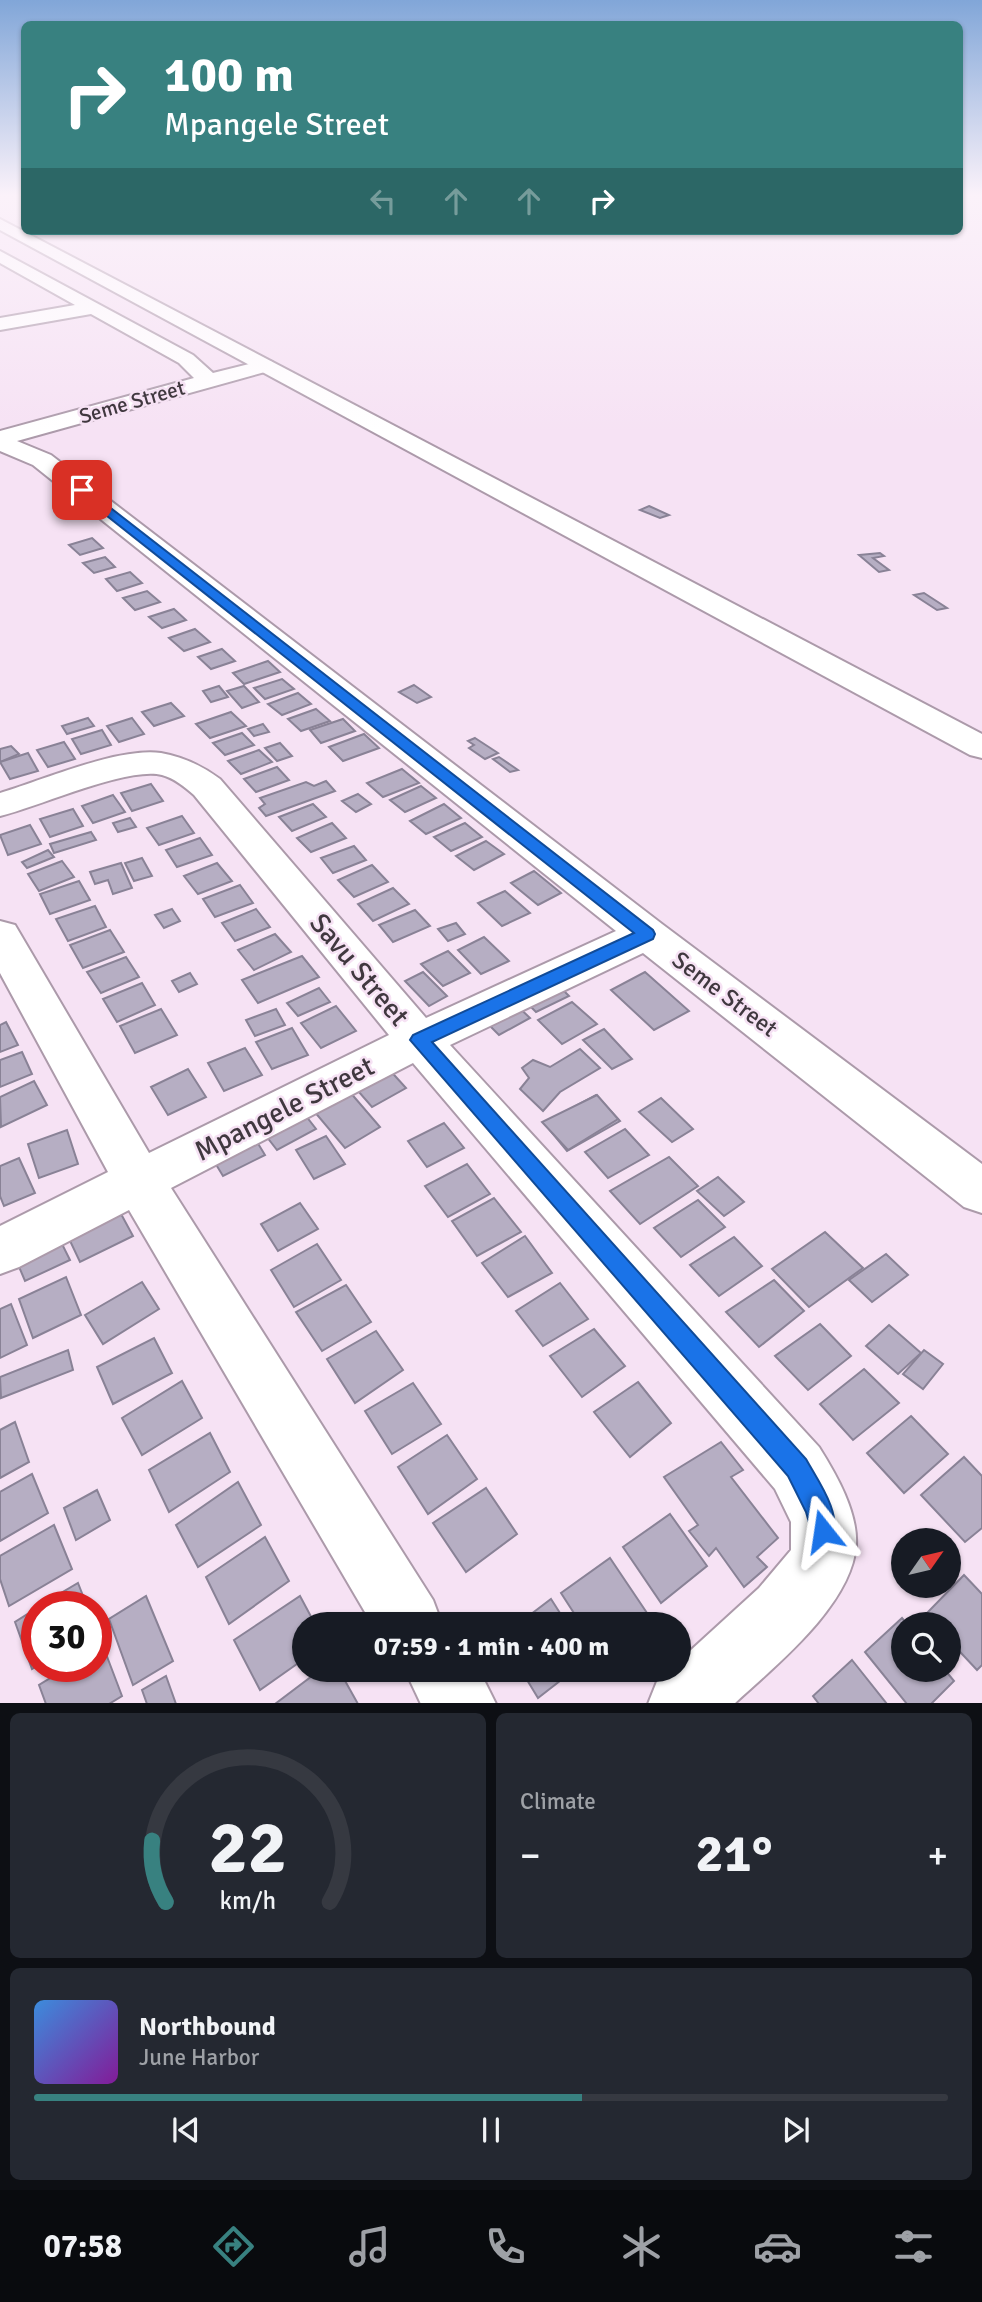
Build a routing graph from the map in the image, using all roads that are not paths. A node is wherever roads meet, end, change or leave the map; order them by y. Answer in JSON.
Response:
{"nodes":[{"id":1,"x":31,"y":273,"type":"edge"},
{"id":2,"x":92,"y":273,"type":"edge"},
{"id":3,"x":92,"y":308,"type":"junction"},
{"id":4,"x":0,"y":324,"type":"edge"},
{"id":5,"x":265,"y":366,"type":"junction"},
{"id":6,"x":209,"y":381,"type":"junction"},
{"id":7,"x":0,"y":441,"type":"edge"},
{"id":8,"x":982,"y":748,"type":"edge"},
{"id":9,"x":0,"y":805,"type":"edge"},
{"id":10,"x":647,"y":934,"type":"junction"},
{"id":11,"x":0,"y":935,"type":"edge"},
{"id":12,"x":419,"y":1040,"type":"junction"},
{"id":13,"x":139,"y":1181,"type":"junction"},
{"id":14,"x":982,"y":1192,"type":"edge"},
{"id":15,"x":0,"y":1251,"type":"edge"},
{"id":16,"x":402,"y":1612,"type":"edge"},
{"id":17,"x":447,"y":1682,"type":"edge"},
{"id":18,"x":461,"y":1703,"type":"edge"},
{"id":19,"x":683,"y":1703,"type":"edge"}],
"edges":[{"from":1,"to":3,"type":"street"},
{"from":2,"to":5,"type":"street"},
{"from":3,"to":4,"type":"street"},
{"from":3,"to":6,"type":"street"},
{"from":5,"to":6,"type":"street","name":"Seme Street"},
{"from":5,"to":8,"type":"street"},
{"from":6,"to":7,"type":"street","name":"Seme Street"},
{"from":7,"to":10,"type":"street","name":"Seme Street"},
{"from":9,"to":12,"type":"street","name":"Savu Street"},
{"from":10,"to":12,"type":"street","name":"Mpangele Street"},
{"from":10,"to":14,"type":"street","name":"Seme Street"},
{"from":11,"to":13,"type":"street"},
{"from":12,"to":13,"type":"street","name":"Mpangele Street"},
{"from":12,"to":19,"type":"street","name":"Savu Street"},
{"from":13,"to":15,"type":"street","name":"Mpangele Street"},
{"from":13,"to":16,"type":"street"},
{"from":17,"to":18,"type":"street"}]}
